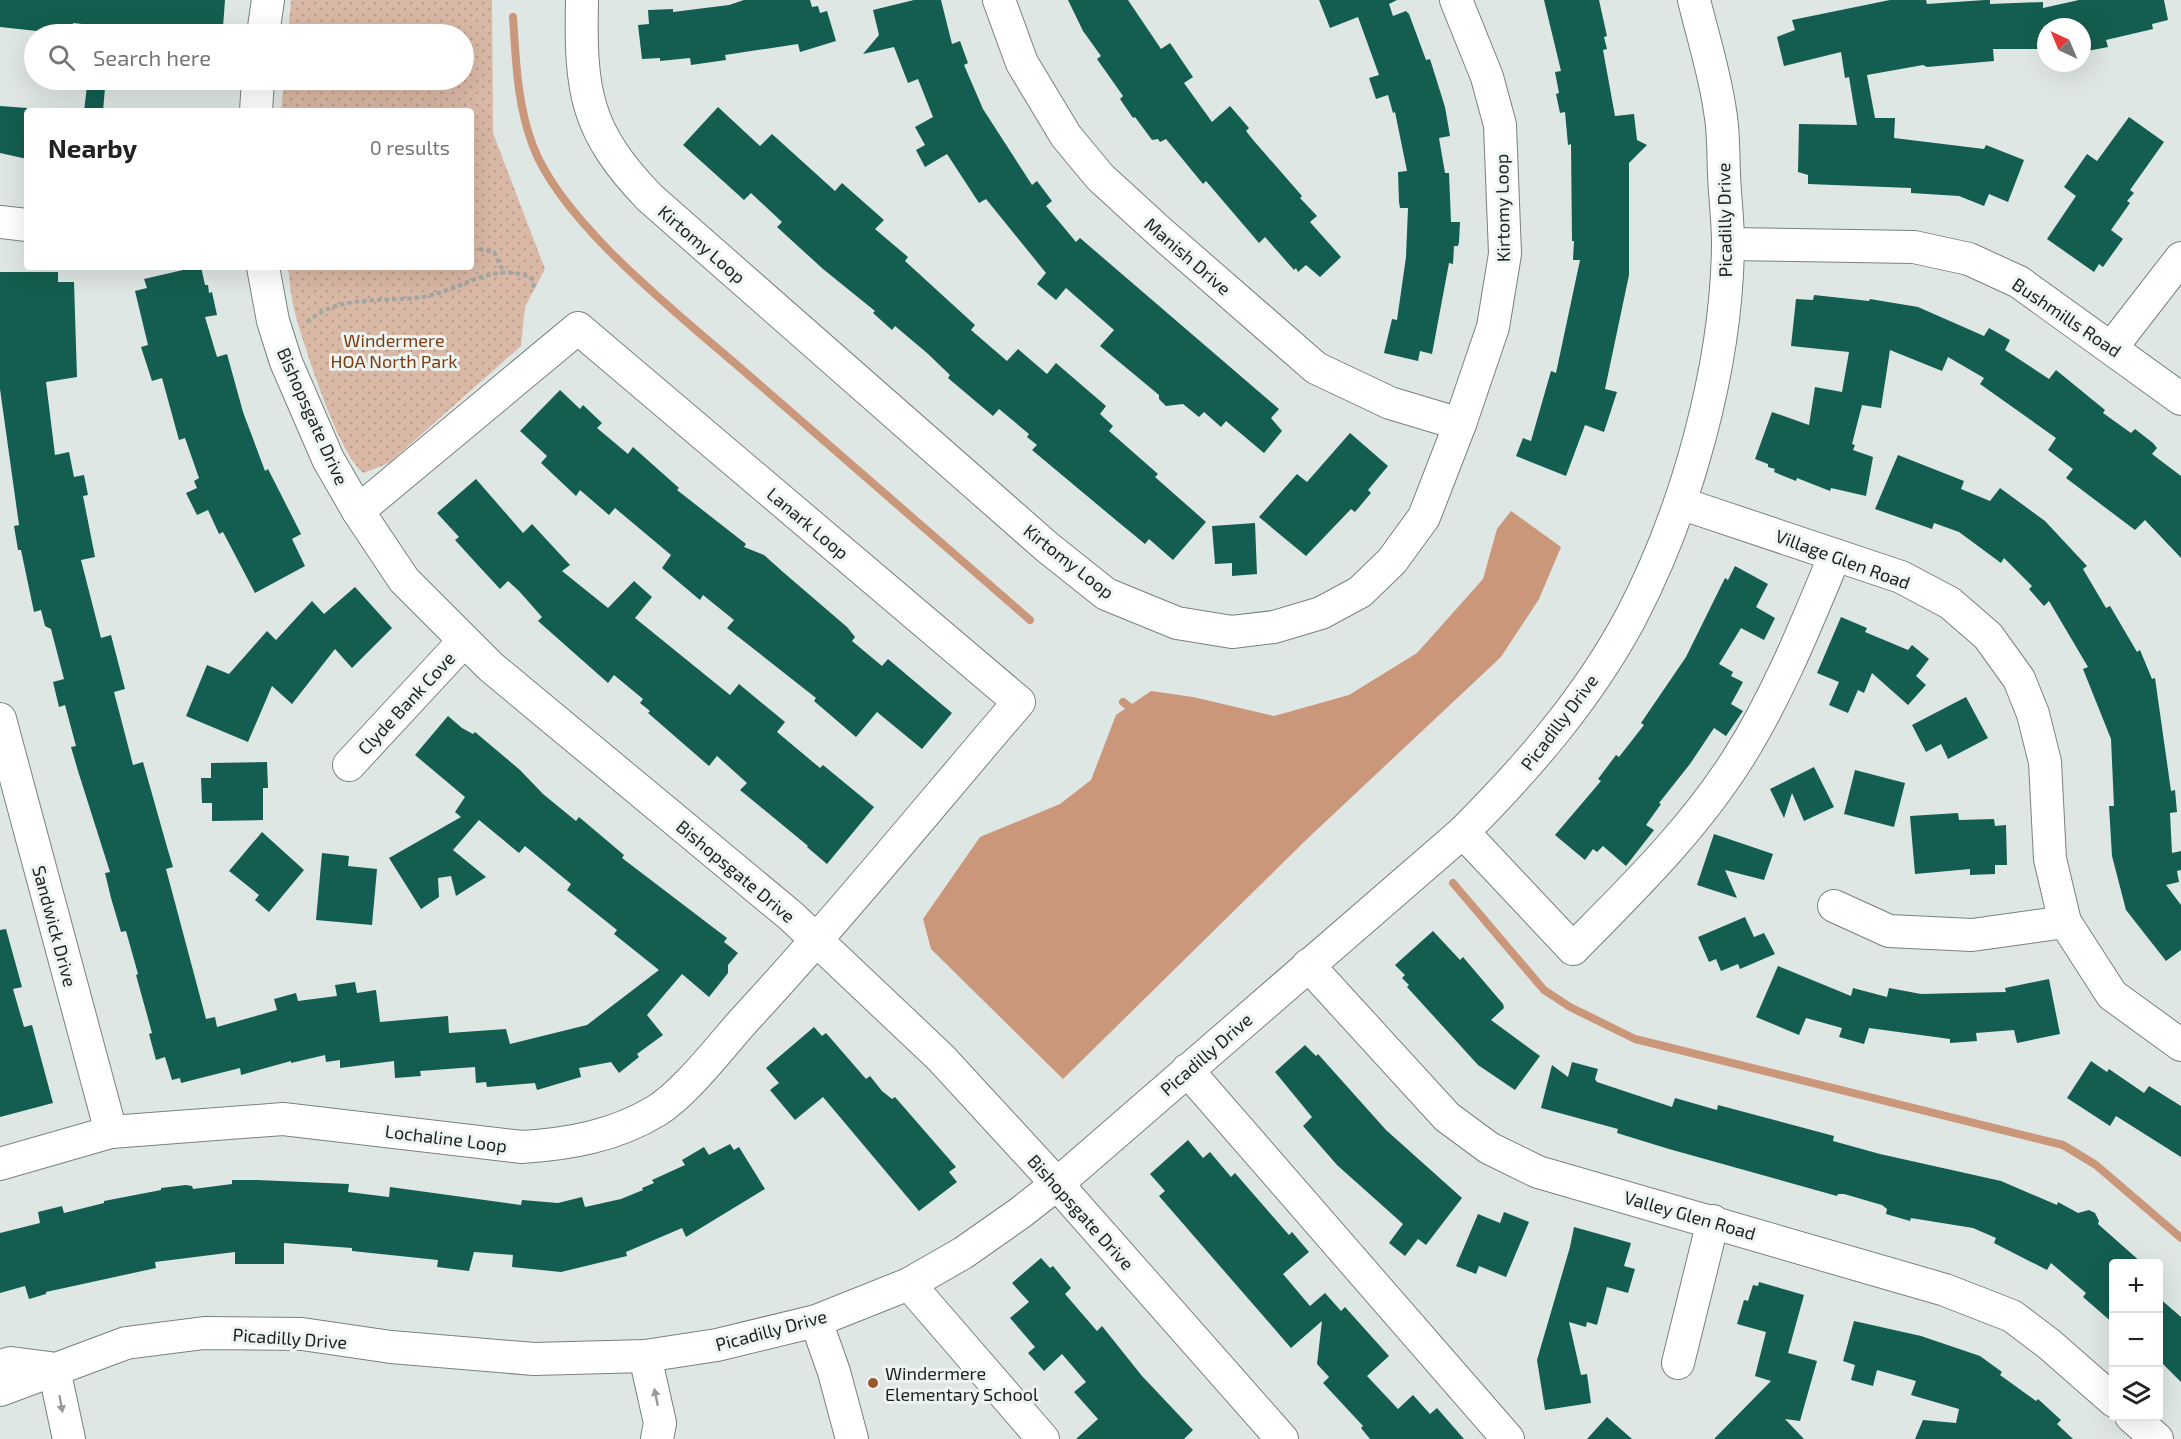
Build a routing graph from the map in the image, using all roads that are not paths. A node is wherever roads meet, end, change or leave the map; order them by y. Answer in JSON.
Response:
{"nodes":[{"id":1,"x":268,"y":0,"type":"edge"},
{"id":2,"x":582,"y":0,"type":"edge"},
{"id":3,"x":999,"y":0,"type":"edge"},
{"id":4,"x":1456,"y":0,"type":"edge"},
{"id":5,"x":1694,"y":0,"type":"edge"},
{"id":6,"x":264,"y":24,"type":"edge"},
{"id":7,"x":257,"y":90,"type":"edge"},
{"id":8,"x":256,"y":108,"type":"edge"},
{"id":9,"x":0,"y":222,"type":"edge"},
{"id":10,"x":24,"y":225,"type":"edge"},
{"id":11,"x":1728,"y":244,"type":"junction"},
{"id":12,"x":2181,"y":258,"type":"edge"},
{"id":13,"x":264,"y":270,"type":"edge"},
{"id":14,"x":2112,"y":347,"type":"junction"},
{"id":15,"x":2181,"y":399,"type":"edge"},
{"id":16,"x":1460,"y":424,"type":"junction"},
{"id":17,"x":1680,"y":503,"type":"junction"},
{"id":18,"x":358,"y":511,"type":"junction"},
{"id":19,"x":1835,"y":555,"type":"junction"},
{"id":20,"x":463,"y":642,"type":"junction"},
{"id":21,"x":0,"y":719,"type":"edge"},
{"id":22,"x":349,"y":765,"type":"dead end"},
{"id":23,"x":1463,"y":832,"type":"junction"},
{"id":24,"x":1834,"y":906,"type":"dead end"},
{"id":25,"x":2065,"y":922,"type":"junction"},
{"id":26,"x":816,"y":939,"type":"junction"},
{"id":27,"x":1308,"y":965,"type":"junction"},
{"id":28,"x":2181,"y":1045,"type":"edge"},
{"id":29,"x":1186,"y":1070,"type":"junction"},
{"id":30,"x":111,"y":1132,"type":"junction"},
{"id":31,"x":0,"y":1164,"type":"edge"},
{"id":32,"x":1057,"y":1184,"type":"junction"},
{"id":33,"x":1713,"y":1221,"type":"junction"},
{"id":34,"x":909,"y":1284,"type":"junction"},
{"id":35,"x":816,"y":1321,"type":"junction"},
{"id":36,"x":645,"y":1356,"type":"junction"},
{"id":37,"x":1678,"y":1363,"type":"dead end"},
{"id":38,"x":0,"y":1366,"type":"edge"},
{"id":39,"x":54,"y":1369,"type":"junction"},
{"id":40,"x":0,"y":1390,"type":"edge"},
{"id":41,"x":2109,"y":1397,"type":"edge"},
{"id":42,"x":2137,"y":1421,"type":"edge"},
{"id":43,"x":69,"y":1439,"type":"edge"},
{"id":44,"x":657,"y":1439,"type":"edge"},
{"id":45,"x":852,"y":1439,"type":"edge"},
{"id":46,"x":1043,"y":1439,"type":"edge"},
{"id":47,"x":1282,"y":1439,"type":"edge"},
{"id":48,"x":1508,"y":1439,"type":"edge"},
{"id":49,"x":2157,"y":1439,"type":"edge"}],
"edges":[{"from":1,"to":6,"type":"street"},
{"from":2,"to":16,"type":"street","name":"Kirtomy Loop"},
{"from":3,"to":16,"type":"street","name":"Manish Drive"},
{"from":4,"to":16,"type":"street","name":"Kirtomy Loop"},
{"from":5,"to":11,"type":"street","name":"Picadilly Drive"},
{"from":7,"to":8,"type":"street"},
{"from":9,"to":10,"type":"street"},
{"from":11,"to":14,"type":"street","name":"Bushmills Road"},
{"from":11,"to":17,"type":"street","name":"Picadilly Drive"},
{"from":12,"to":14,"type":"street"},
{"from":13,"to":18,"type":"street","name":"Bishopsgate Drive"},
{"from":14,"to":15,"type":"street","name":"Bushmills Road"},
{"from":17,"to":19,"type":"street","name":"Village Glen Road"},
{"from":17,"to":23,"type":"street","name":"Picadilly Drive"},
{"from":18,"to":20,"type":"street","name":"Bishopsgate Drive"},
{"from":18,"to":26,"type":"street","name":"Lanark Loop"},
{"from":19,"to":23,"type":"street"},
{"from":19,"to":25,"type":"street","name":"Village Glen Road"},
{"from":20,"to":22,"type":"street","name":"Clyde Bank Cove"},
{"from":20,"to":26,"type":"street","name":"Bishopsgate Drive"},
{"from":21,"to":30,"type":"street","name":"Sandwick Drive"},
{"from":23,"to":27,"type":"street","name":"Picadilly Drive"},
{"from":24,"to":25,"type":"street"},
{"from":25,"to":28,"type":"street","name":"Village Glen Road"},
{"from":26,"to":30,"type":"street","name":"Lochaline Loop"},
{"from":26,"to":32,"type":"street","name":"Bishopsgate Drive"},
{"from":27,"to":29,"type":"street","name":"Picadilly Drive"},
{"from":27,"to":33,"type":"street","name":"Valley Glen Road"},
{"from":29,"to":32,"type":"street","name":"Picadilly Drive"},
{"from":29,"to":48,"type":"street"},
{"from":30,"to":31,"type":"street","name":"Lochaline Loop"},
{"from":32,"to":34,"type":"street","name":"Picadilly Drive"},
{"from":32,"to":47,"type":"street","name":"Bishopsgate Drive"},
{"from":33,"to":37,"type":"street"},
{"from":33,"to":41,"type":"street","name":"Valley Glen Road"},
{"from":34,"to":35,"type":"street","name":"Picadilly Drive"},
{"from":34,"to":46,"type":"street"},
{"from":35,"to":36,"type":"street","name":"Picadilly Drive"},
{"from":35,"to":45,"type":"street"},
{"from":36,"to":39,"type":"street","name":"Picadilly Drive"},
{"from":44,"to":36,"type":"street","one_way":true},
{"from":38,"to":39,"type":"street","name":"Picadilly Drive"},
{"from":39,"to":40,"type":"street","name":"Picadilly Drive"},
{"from":39,"to":43,"type":"street","one_way":true},
{"from":42,"to":49,"type":"street"}]}
